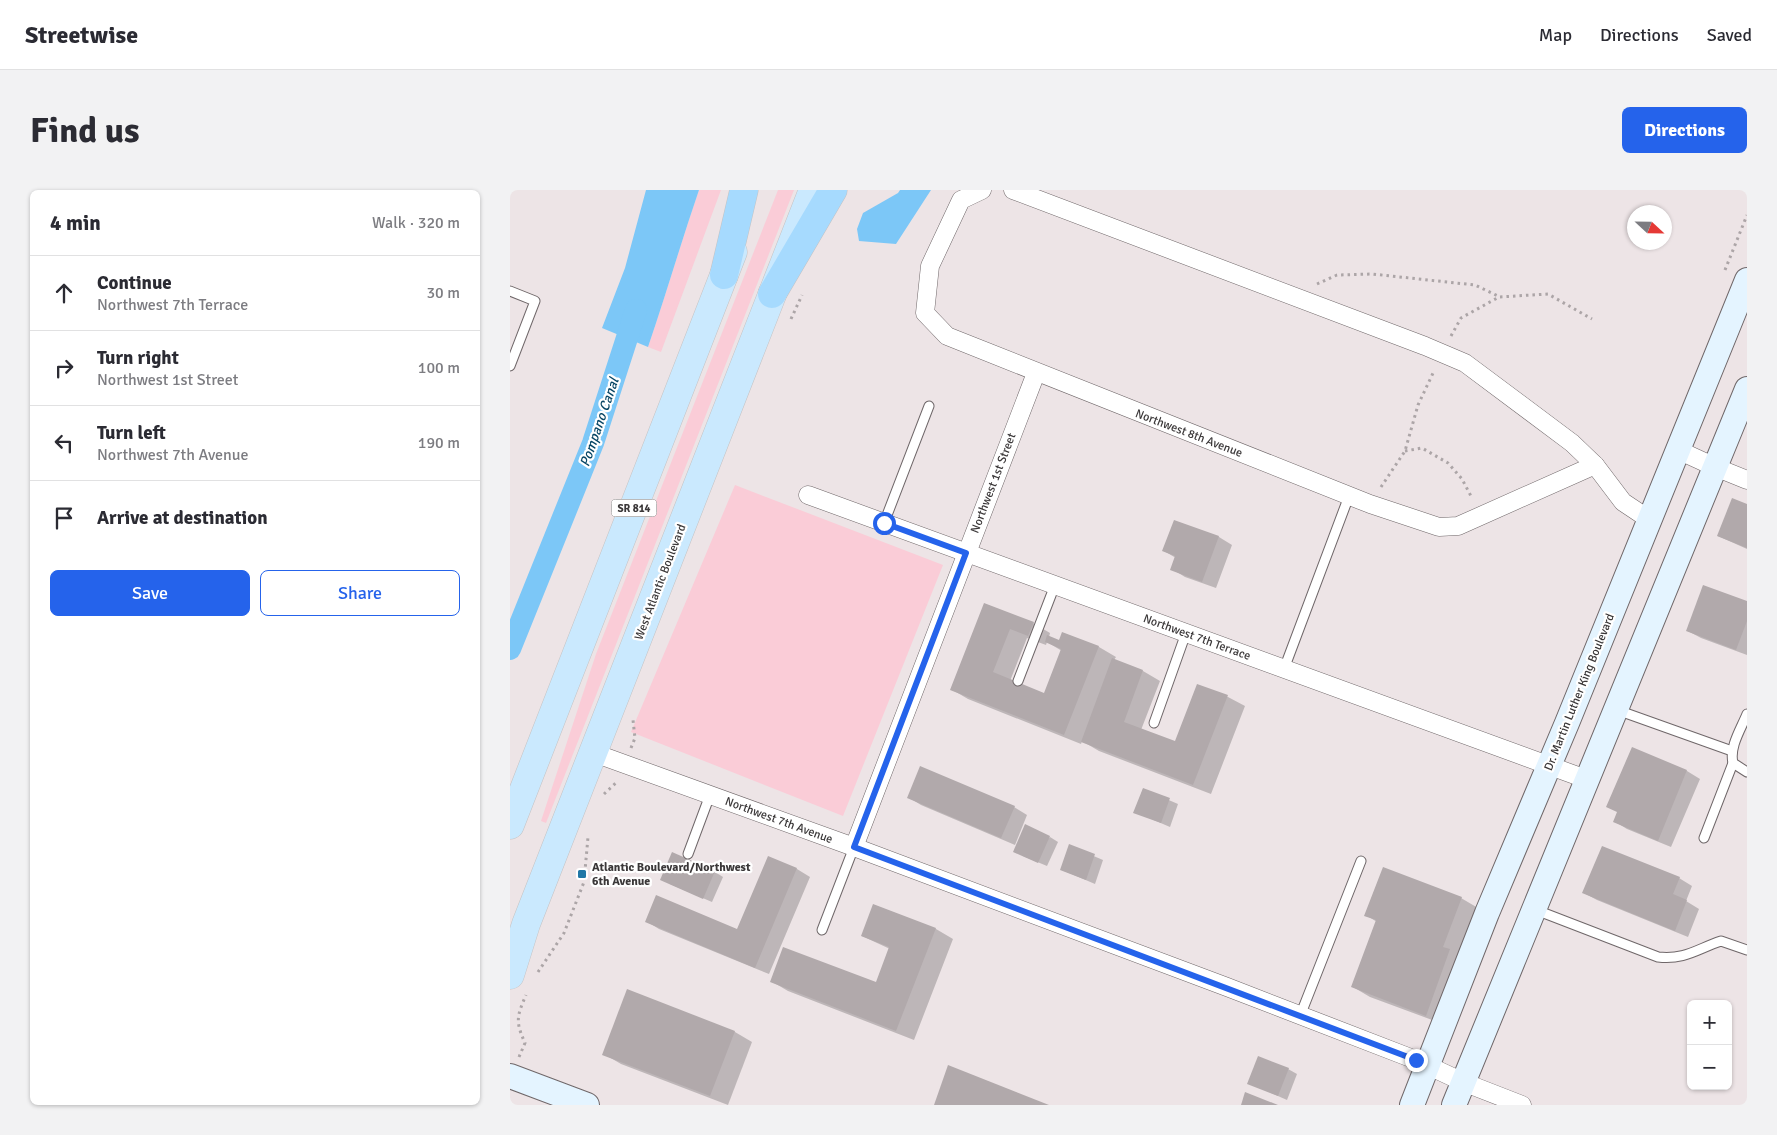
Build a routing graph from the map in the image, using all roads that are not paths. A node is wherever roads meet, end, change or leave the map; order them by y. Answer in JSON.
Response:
{"nodes":[{"id":1,"x":744,"y":190,"type":"edge"},
{"id":2,"x":757,"y":190,"type":"edge"},
{"id":3,"x":813,"y":190,"type":"edge"},
{"id":4,"x":833,"y":190,"type":"edge"},
{"id":5,"x":982,"y":190,"type":"edge"},
{"id":6,"x":1013,"y":190,"type":"edge"},
{"id":7,"x":724,"y":275,"type":"junction"},
{"id":8,"x":1747,"y":280,"type":"edge"},
{"id":9,"x":510,"y":291,"type":"edge"},
{"id":10,"x":772,"y":294,"type":"junction"},
{"id":11,"x":510,"y":366,"type":"edge"},
{"id":12,"x":1036,"y":373,"type":"junction"},
{"id":13,"x":1747,"y":389,"type":"edge"},
{"id":14,"x":929,"y":406,"type":"dead end"},
{"id":15,"x":1678,"y":450,"type":"junction"},
{"id":16,"x":1595,"y":465,"type":"junction"},
{"id":17,"x":1715,"y":467,"type":"junction"},
{"id":18,"x":1747,"y":480,"type":"edge"},
{"id":19,"x":808,"y":495,"type":"dead end"},
{"id":20,"x":1349,"y":496,"type":"junction"},
{"id":21,"x":1650,"y":520,"type":"junction"},
{"id":22,"x":884,"y":523,"type":"junction"},
{"id":23,"x":966,"y":553,"type":"junction"},
{"id":24,"x":1055,"y":585,"type":"junction"},
{"id":25,"x":1186,"y":633,"type":"junction"},
{"id":26,"x":1284,"y":669,"type":"junction"},
{"id":27,"x":1018,"y":681,"type":"dead end"},
{"id":28,"x":1615,"y":709,"type":"junction"},
{"id":29,"x":1747,"y":714,"type":"edge"},
{"id":30,"x":1154,"y":723,"type":"dead end"},
{"id":31,"x":1732,"y":751,"type":"junction"},
{"id":32,"x":594,"y":753,"type":"junction"},
{"id":33,"x":1733,"y":763,"type":"junction"},
{"id":34,"x":1549,"y":765,"type":"junction"},
{"id":35,"x":1747,"y":772,"type":"edge"},
{"id":36,"x":1586,"y":779,"type":"junction"},
{"id":37,"x":710,"y":795,"type":"junction"},
{"id":38,"x":510,"y":825,"type":"edge"},
{"id":39,"x":1704,"y":838,"type":"dead end"},
{"id":40,"x":854,"y":847,"type":"junction"},
{"id":41,"x":688,"y":854,"type":"dead end"},
{"id":42,"x":1361,"y":861,"type":"dead end"},
{"id":43,"x":1534,"y":908,"type":"junction"},
{"id":44,"x":822,"y":930,"type":"dead end"},
{"id":45,"x":1747,"y":950,"type":"edge"},
{"id":46,"x":519,"y":983,"type":"edge"},
{"id":47,"x":1300,"y":1016,"type":"junction"},
{"id":48,"x":1427,"y":1065,"type":"junction"},
{"id":49,"x":511,"y":1076,"type":"edge"},
{"id":50,"x":1463,"y":1082,"type":"junction"},
{"id":51,"x":588,"y":1105,"type":"edge"},
{"id":52,"x":1412,"y":1105,"type":"edge"},
{"id":53,"x":1454,"y":1105,"type":"edge"},
{"id":54,"x":1522,"y":1105,"type":"edge"}],
"edges":[{"from":1,"to":7,"type":"highway"},
{"from":2,"to":7,"type":"main road","number":"SR 814"},
{"from":3,"to":10,"type":"main road","name":"West Atlantic Boulevard"},
{"from":4,"to":10,"type":"highway"},
{"from":5,"to":12,"type":"street","name":"Northwest 8th Avenue"},
{"from":6,"to":16,"type":"street"},
{"from":7,"to":38,"type":"main road","number":"SR 814"},
{"from":8,"to":15,"type":"main road","name":"Dr. Martin Luther King Boulevard"},
{"from":9,"to":11,"type":"lane"},
{"from":10,"to":32,"type":"main road","name":"West Atlantic Boulevard"},
{"from":12,"to":20,"type":"street","name":"Northwest 8th Avenue"},
{"from":12,"to":23,"type":"street","name":"Northwest 1st Street"},
{"from":13,"to":17,"type":"main road"},
{"from":14,"to":22,"type":"lane"},
{"from":15,"to":17,"type":"street"},
{"from":15,"to":21,"type":"main road","name":"Dr. Martin Luther King Boulevard"},
{"from":16,"to":20,"type":"street","name":"Northwest 8th Avenue"},
{"from":16,"to":21,"type":"street"},
{"from":17,"to":18,"type":"street"},
{"from":17,"to":28,"type":"main road"},
{"from":19,"to":22,"type":"street","name":"Northwest 7th Terrace"},
{"from":20,"to":26,"type":"lane"},
{"from":21,"to":34,"type":"main road","name":"Dr. Martin Luther King Boulevard"},
{"from":22,"to":23,"type":"street","name":"Northwest 7th Terrace"},
{"from":23,"to":24,"type":"street","name":"Northwest 7th Terrace"},
{"from":23,"to":40,"type":"street","name":"Northwest 1st Street"},
{"from":24,"to":25,"type":"street","name":"Northwest 7th Terrace"},
{"from":24,"to":27,"type":"lane"},
{"from":25,"to":26,"type":"street","name":"Northwest 7th Terrace"},
{"from":25,"to":30,"type":"lane"},
{"from":26,"to":34,"type":"street","name":"Northwest 7th Terrace"},
{"from":28,"to":31,"type":"lane"},
{"from":28,"to":36,"type":"main road"},
{"from":29,"to":31,"type":"lane"},
{"from":31,"to":33,"type":"lane"},
{"from":32,"to":37,"type":"street","name":"Northwest 7th Avenue"},
{"from":32,"to":46,"type":"main road","name":"West Atlantic Boulevard"},
{"from":33,"to":35,"type":"lane"},
{"from":33,"to":39,"type":"lane"},
{"from":34,"to":36,"type":"street","name":"Northwest 7th Terrace"},
{"from":34,"to":48,"type":"main road","name":"Dr. Martin Luther King Boulevard"},
{"from":36,"to":43,"type":"main road"},
{"from":37,"to":40,"type":"street","name":"Northwest 7th Avenue"},
{"from":37,"to":41,"type":"lane"},
{"from":40,"to":44,"type":"lane"},
{"from":40,"to":47,"type":"street","name":"Northwest 7th Avenue"},
{"from":42,"to":47,"type":"lane"},
{"from":43,"to":45,"type":"lane"},
{"from":43,"to":50,"type":"main road"},
{"from":47,"to":48,"type":"street","name":"Northwest 7th Avenue"},
{"from":48,"to":50,"type":"street","name":"Northwest 7th Avenue"},
{"from":48,"to":52,"type":"main road","name":"Dr. Martin Luther King Boulevard"},
{"from":49,"to":51,"type":"main road"},
{"from":50,"to":53,"type":"main road"},
{"from":50,"to":54,"type":"street","name":"Northwest 7th Avenue"}]}
